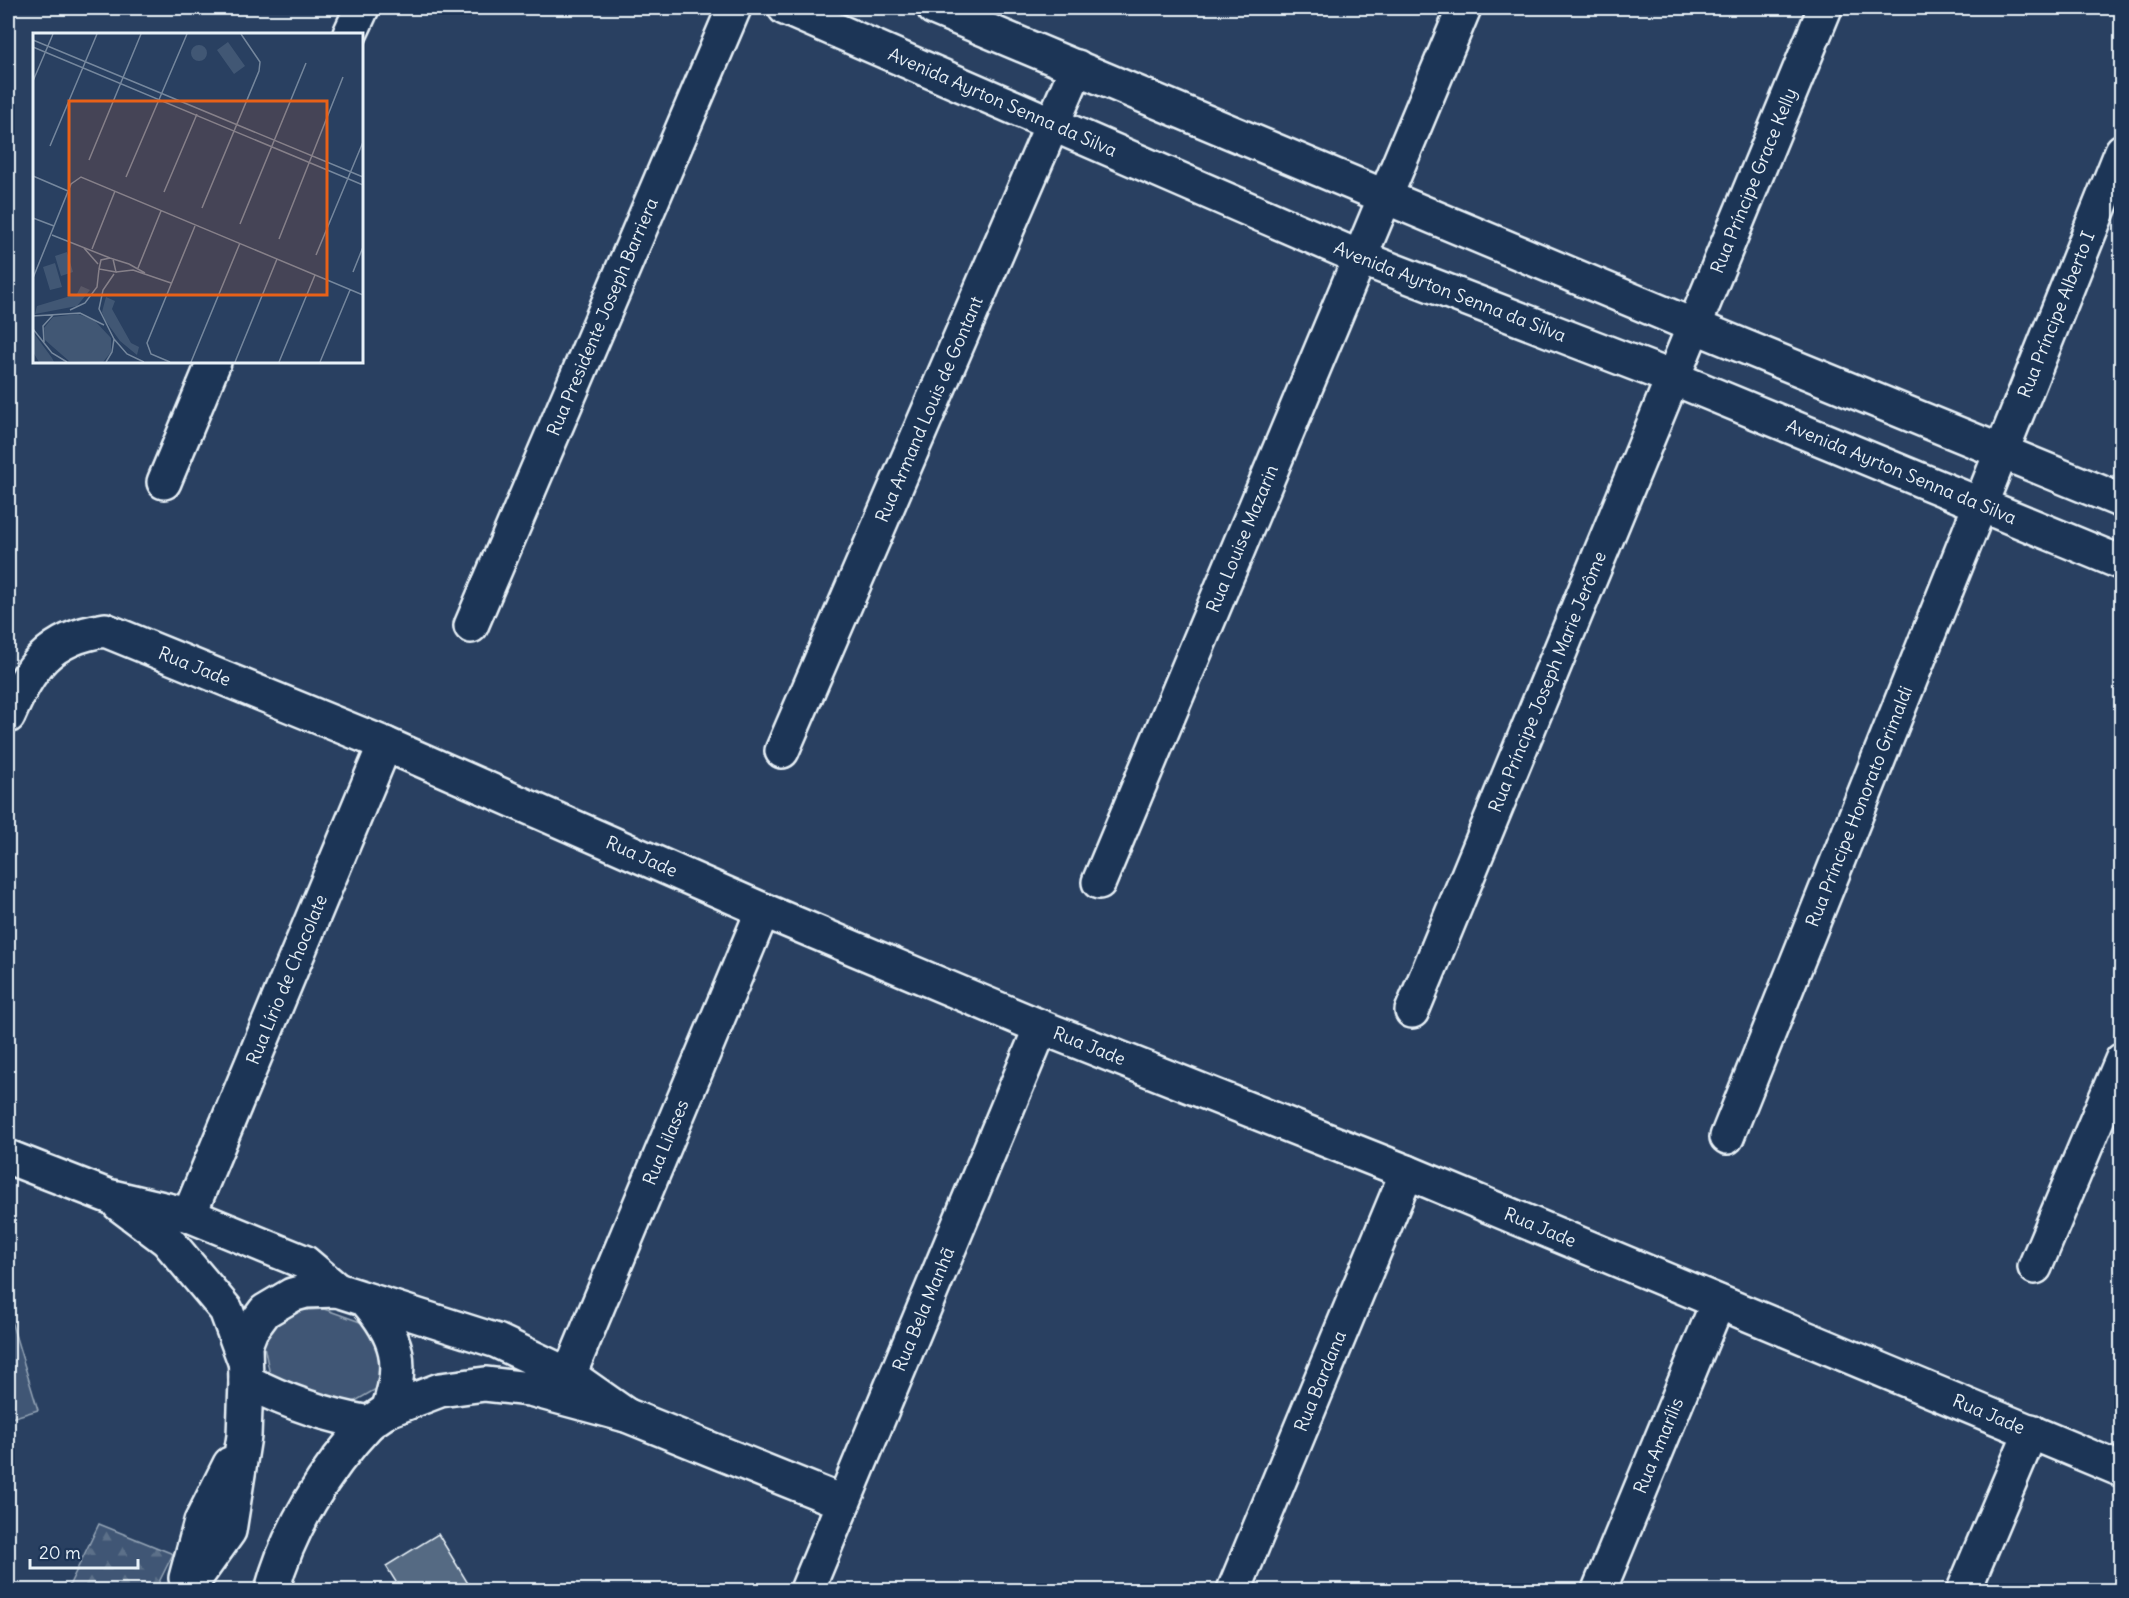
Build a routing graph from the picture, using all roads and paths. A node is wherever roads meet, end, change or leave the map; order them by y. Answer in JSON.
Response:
{"nodes":[{"id":1,"x":362,"y":8,"type":"edge"},
{"id":2,"x":734,"y":8,"type":"edge"},
{"id":3,"x":784,"y":8,"type":"edge"},
{"id":4,"x":934,"y":8,"type":"edge"},
{"id":5,"x":1464,"y":8,"type":"edge"},
{"id":6,"x":1825,"y":8,"type":"edge"},
{"id":7,"x":350,"y":33,"type":"edge"},
{"id":8,"x":1077,"y":67,"type":"junction"},
{"id":9,"x":1054,"y":122,"type":"junction"},
{"id":10,"x":2121,"y":150,"type":"edge"},
{"id":11,"x":1386,"y":197,"type":"junction"},
{"id":12,"x":1361,"y":258,"type":"junction"},
{"id":13,"x":1683,"y":352,"type":"junction"},
{"id":14,"x":214,"y":363,"type":"edge"},
{"id":15,"x":1991,"y":477,"type":"junction"},
{"id":16,"x":164,"y":482,"type":"dead end"},
{"id":17,"x":2121,"y":501,"type":"edge"},
{"id":18,"x":2121,"y":563,"type":"edge"},
{"id":19,"x":471,"y":627,"type":"dead end"},
{"id":20,"x":8,"y":716,"type":"edge"},
{"id":21,"x":385,"y":744,"type":"junction"},
{"id":22,"x":782,"y":751,"type":"dead end"},
{"id":23,"x":1099,"y":882,"type":"dead end"},
{"id":24,"x":763,"y":910,"type":"junction"},
{"id":25,"x":1412,"y":1011,"type":"dead end"},
{"id":26,"x":1041,"y":1027,"type":"junction"},
{"id":27,"x":2121,"y":1060,"type":"edge"},
{"id":28,"x":1727,"y":1137,"type":"dead end"},
{"id":29,"x":8,"y":1157,"type":"edge"},
{"id":30,"x":1407,"y":1172,"type":"junction"},
{"id":31,"x":108,"y":1196,"type":"junction"},
{"id":32,"x":189,"y":1215,"type":"junction"},
{"id":33,"x":2036,"y":1267,"type":"dead end"},
{"id":34,"x":352,"y":1295,"type":"junction"},
{"id":35,"x":1718,"y":1302,"type":"junction"},
{"id":36,"x":245,"y":1370,"type":"junction"},
{"id":37,"x":569,"y":1375,"type":"junction"},
{"id":38,"x":626,"y":1415,"type":"junction"},
{"id":39,"x":379,"y":1417,"type":"junction"},
{"id":40,"x":2031,"y":1431,"type":"junction"},
{"id":41,"x":2121,"y":1470,"type":"edge"},
{"id":42,"x":316,"y":1493,"type":"junction"},
{"id":43,"x":842,"y":1502,"type":"junction"},
{"id":44,"x":185,"y":1590,"type":"edge"},
{"id":45,"x":272,"y":1590,"type":"edge"},
{"id":46,"x":282,"y":1590,"type":"edge"},
{"id":47,"x":807,"y":1590,"type":"edge"},
{"id":48,"x":1234,"y":1590,"type":"edge"},
{"id":49,"x":1599,"y":1590,"type":"edge"},
{"id":50,"x":1964,"y":1590,"type":"edge"}],
"edges":[{"from":1,"to":7,"type":"street"},
{"from":2,"to":19,"type":"street","name":"Rua Presidente Joseph Barriera"},
{"from":3,"to":9,"type":"street","name":"Avenida Ayrton Senna da Silva"},
{"from":4,"to":8,"type":"street","name":"Avenida Ayrton Senna da Silva"},
{"from":5,"to":11,"type":"street","name":"Rua Louise Mazarin"},
{"from":6,"to":13,"type":"street","name":"Rua Príncipe Grace Kelly"},
{"from":8,"to":9,"type":"street","name":"Rua Armand Louis de Gontant"},
{"from":8,"to":11,"type":"street","name":"Avenida Ayrton Senna da Silva"},
{"from":9,"to":12,"type":"street","name":"Avenida Ayrton Senna da Silva"},
{"from":9,"to":22,"type":"street","name":"Rua Armand Louis de Gontant"},
{"from":10,"to":15,"type":"street","name":"Rua Príncipe Alberto I"},
{"from":11,"to":12,"type":"street","name":"Rua Louise Mazarin"},
{"from":11,"to":13,"type":"street","name":"Avenida Ayrton Senna da Silva"},
{"from":12,"to":13,"type":"street","name":"Avenida Ayrton Senna da Silva"},
{"from":12,"to":23,"type":"street","name":"Rua Louise Mazarin"},
{"from":13,"to":15,"type":"street","name":"Avenida Ayrton Senna da Silva"},
{"from":13,"to":15,"type":"street","name":"Avenida Ayrton Senna da Silva"},
{"from":13,"to":25,"type":"street","name":"Rua Príncipe Joseph Marie Jerôme"},
{"from":14,"to":16,"type":"street"},
{"from":15,"to":17,"type":"street","name":"Avenida Ayrton Senna da Silva"},
{"from":15,"to":18,"type":"street","name":"Avenida Ayrton Senna da Silva"},
{"from":15,"to":28,"type":"street","name":"Rua Príncipe Honorato Grimaldi"},
{"from":20,"to":21,"type":"street","name":"Rua Jade"},
{"from":21,"to":24,"type":"street","name":"Rua Jade"},
{"from":21,"to":32,"type":"street","name":"Rua Lírio de Chocolate"},
{"from":24,"to":26,"type":"street","name":"Rua Jade"},
{"from":24,"to":37,"type":"street","name":"Rua Lilases"},
{"from":26,"to":30,"type":"street","name":"Rua Jade"},
{"from":26,"to":43,"type":"street","name":"Rua Bela Manhã"},
{"from":27,"to":33,"type":"street"},
{"from":29,"to":31,"type":"street"},
{"from":30,"to":35,"type":"street","name":"Rua Jade"},
{"from":30,"to":48,"type":"street","name":"Rua Bardana"},
{"from":31,"to":32,"type":"street"},
{"from":31,"to":36,"type":"street"},
{"from":32,"to":34,"type":"street"},
{"from":34,"to":36,"type":"street"},
{"from":34,"to":37,"type":"street"},
{"from":34,"to":39,"type":"street"},
{"from":35,"to":40,"type":"street","name":"Rua Jade"},
{"from":35,"to":49,"type":"street","name":"Rua Amarílis"},
{"from":36,"to":39,"type":"street"},
{"from":36,"to":44,"type":"street"},
{"from":37,"to":38,"type":"street"},
{"from":38,"to":39,"type":"street"},
{"from":38,"to":43,"type":"street"},
{"from":39,"to":42,"type":"street"},
{"from":40,"to":41,"type":"street","name":"Rua Jade"},
{"from":40,"to":50,"type":"street"},
{"from":42,"to":45,"type":"street"},
{"from":42,"to":46,"type":"street"},
{"from":43,"to":47,"type":"street","name":"Rua Bela Manhã"}]}
